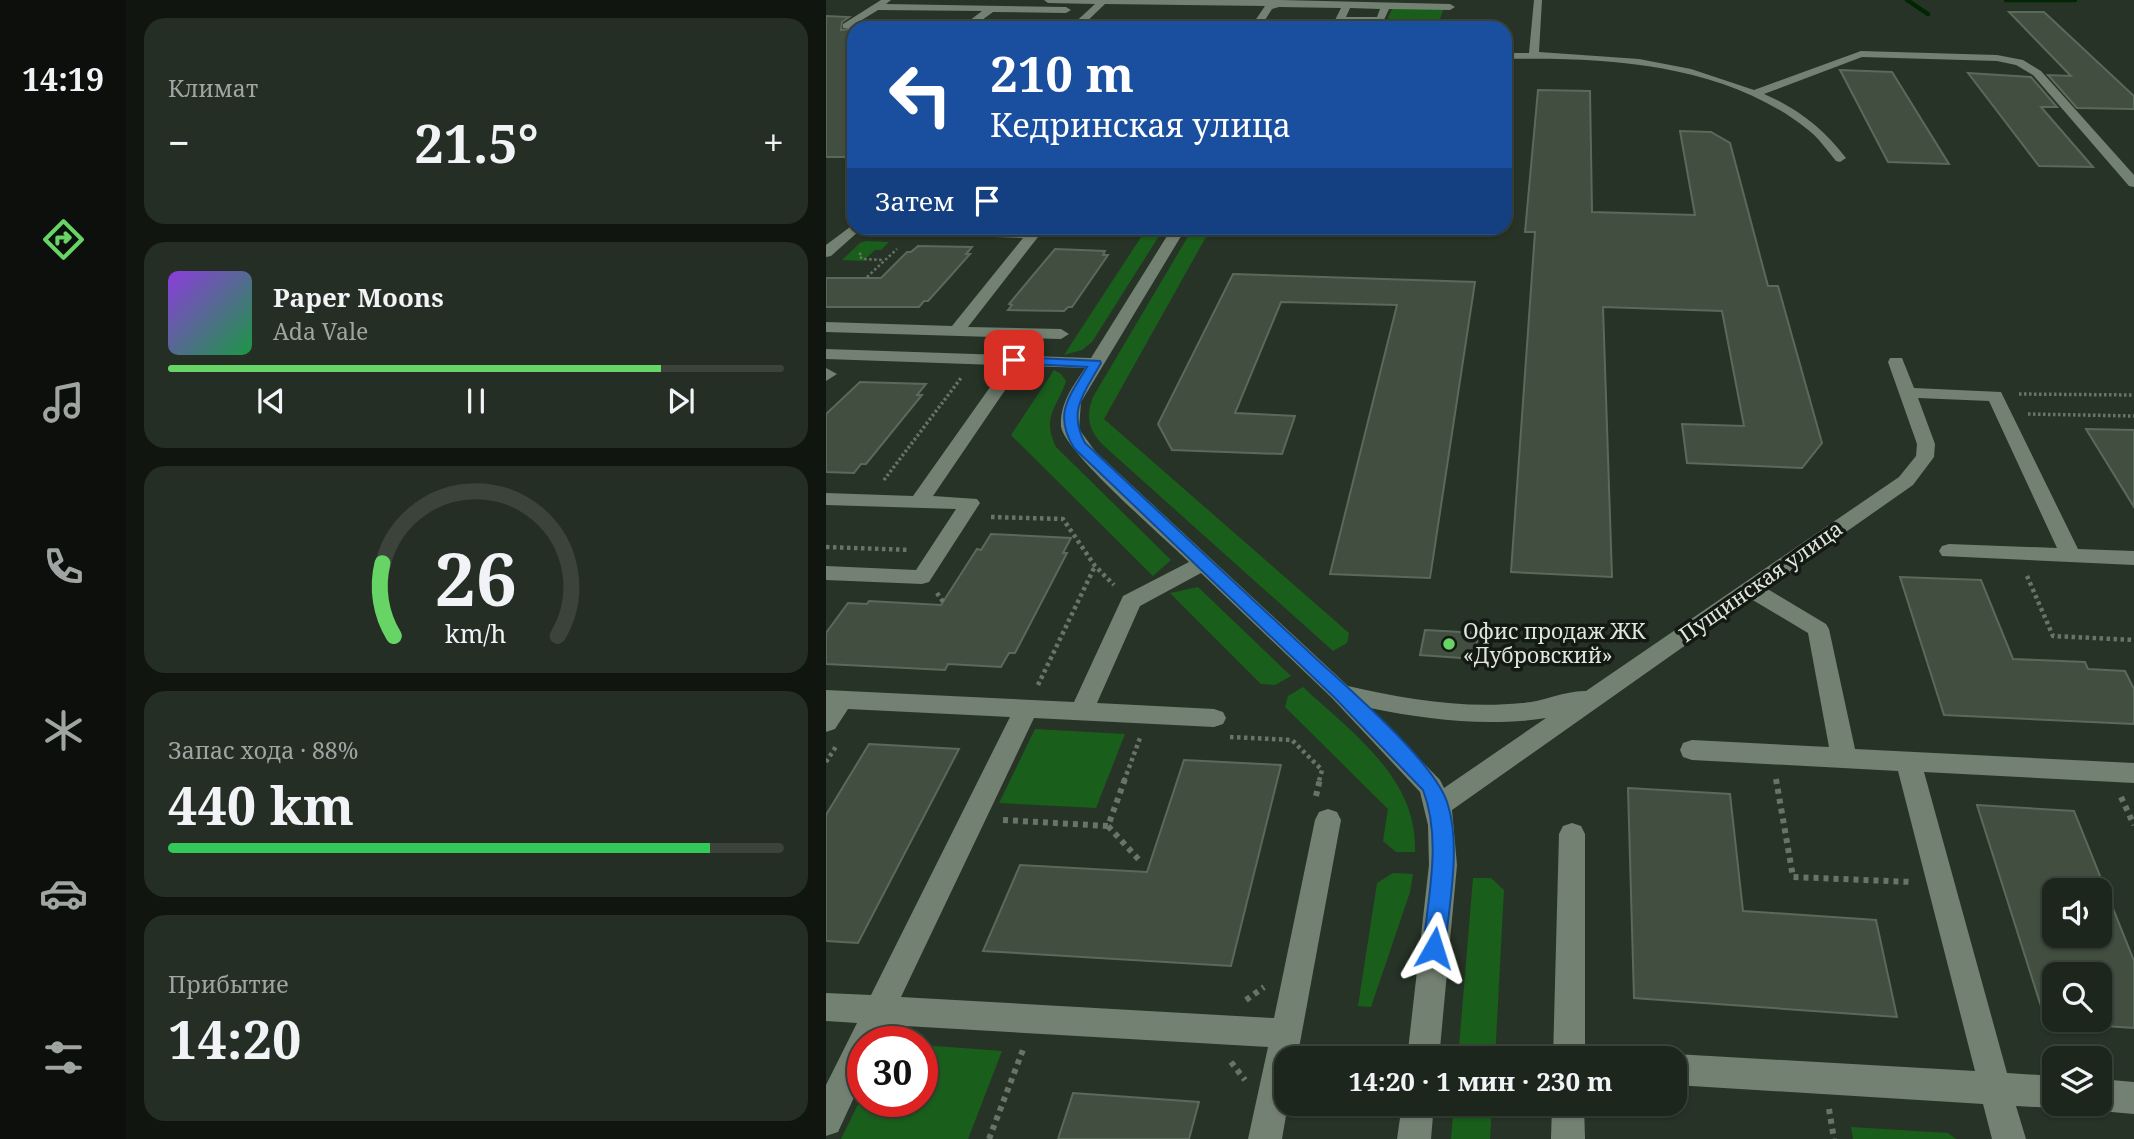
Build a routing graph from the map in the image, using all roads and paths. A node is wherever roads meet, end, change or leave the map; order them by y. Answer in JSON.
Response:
{"nodes":[{"id":1,"x":887,"y":0,"type":"edge"},
{"id":2,"x":1048,"y":0,"type":"edge"},
{"id":3,"x":1538,"y":0,"type":"edge"},
{"id":4,"x":1103,"y":1,"type":"edge"},
{"id":5,"x":1230,"y":1,"type":"edge"},
{"id":6,"x":1312,"y":2,"type":"edge"},
{"id":7,"x":1281,"y":4,"type":"junction"},
{"id":8,"x":1393,"y":4,"type":"edge"},
{"id":9,"x":1347,"y":5,"type":"junction"},
{"id":10,"x":877,"y":7,"type":"junction"},
{"id":11,"x":1450,"y":7,"type":"dead end"},
{"id":12,"x":991,"y":9,"type":"junction"},
{"id":13,"x":1093,"y":10,"type":"junction"},
{"id":14,"x":854,"y":21,"type":"edge"},
{"id":15,"x":975,"y":21,"type":"edge"},
{"id":16,"x":1081,"y":21,"type":"edge"},
{"id":17,"x":1260,"y":21,"type":"edge"},
{"id":18,"x":1350,"y":21,"type":"edge"},
{"id":19,"x":1380,"y":21,"type":"edge"},
{"id":20,"x":1534,"y":54,"type":"junction"},
{"id":21,"x":1512,"y":56,"type":"edge"},
{"id":22,"x":1755,"y":93,"type":"junction"},
{"id":23,"x":1840,"y":158,"type":"dead end"},
{"id":24,"x":2118,"y":164,"type":"junction"},
{"id":25,"x":2134,"y":164,"type":"edge"},
{"id":26,"x":2134,"y":183,"type":"edge"},
{"id":27,"x":852,"y":235,"type":"edge"},
{"id":28,"x":911,"y":235,"type":"edge"},
{"id":29,"x":1032,"y":235,"type":"edge"},
{"id":30,"x":1175,"y":235,"type":"edge"},
{"id":31,"x":866,"y":248,"type":"dead end"},
{"id":32,"x":886,"y":249,"type":"dead end"},
{"id":33,"x":896,"y":249,"type":"junction"},
{"id":34,"x":826,"y":253,"type":"edge"},
{"id":35,"x":884,"y":260,"type":"junction"},
{"id":36,"x":867,"y":277,"type":"dead end"},
{"id":37,"x":826,"y":327,"type":"edge"},
{"id":38,"x":956,"y":331,"type":"junction"},
{"id":39,"x":1061,"y":334,"type":"dead end"},
{"id":40,"x":826,"y":354,"type":"edge"},
{"id":41,"x":1896,"y":362,"type":"dead end"},
{"id":42,"x":1095,"y":363,"type":"junction"},
{"id":43,"x":951,"y":375,"type":"dead end"},
{"id":44,"x":1006,"y":377,"type":"dead end"},
{"id":45,"x":1909,"y":393,"type":"junction"},
{"id":46,"x":2134,"y":395,"type":"edge"},
{"id":47,"x":1999,"y":405,"type":"junction"},
{"id":48,"x":2134,"y":416,"type":"edge"},
{"id":49,"x":826,"y":499,"type":"edge"},
{"id":50,"x":868,"y":500,"type":"junction"},
{"id":51,"x":919,"y":502,"type":"junction"},
{"id":52,"x":962,"y":516,"type":"junction"},
{"id":53,"x":826,"y":547,"type":"edge"},
{"id":54,"x":939,"y":551,"type":"junction"},
{"id":55,"x":1949,"y":551,"type":"dead end"},
{"id":56,"x":2017,"y":554,"type":"junction"},
{"id":57,"x":2071,"y":556,"type":"junction"},
{"id":58,"x":1204,"y":564,"type":"junction"},
{"id":59,"x":2131,"y":564,"type":"edge"},
{"id":60,"x":1095,"y":566,"type":"junction"},
{"id":61,"x":826,"y":573,"type":"edge"},
{"id":62,"x":1751,"y":589,"type":"junction"},
{"id":63,"x":1131,"y":601,"type":"junction"},
{"id":64,"x":2134,"y":640,"type":"edge"},
{"id":65,"x":1340,"y":692,"type":"junction"},
{"id":66,"x":1600,"y":694,"type":"junction"},
{"id":67,"x":834,"y":699,"type":"edge"},
{"id":68,"x":1026,"y":709,"type":"junction"},
{"id":69,"x":1082,"y":711,"type":"junction"},
{"id":70,"x":1149,"y":715,"type":"junction"},
{"id":71,"x":1214,"y":718,"type":"dead end"},
{"id":72,"x":826,"y":723,"type":"edge"},
{"id":73,"x":1692,"y":750,"type":"dead end"},
{"id":74,"x":1772,"y":754,"type":"junction"},
{"id":75,"x":1844,"y":758,"type":"junction"},
{"id":76,"x":1908,"y":761,"type":"junction"},
{"id":77,"x":2134,"y":773,"type":"edge"},
{"id":78,"x":1438,"y":805,"type":"junction"},
{"id":79,"x":973,"y":818,"type":"junction"},
{"id":80,"x":1328,"y":820,"type":"dead end"},
{"id":81,"x":1108,"y":826,"type":"junction"},
{"id":82,"x":1572,"y":834,"type":"dead end"},
{"id":83,"x":1141,"y":862,"type":"dead end"},
{"id":84,"x":1941,"y":884,"type":"junction"},
{"id":85,"x":1270,"y":975,"type":"dead end"},
{"id":86,"x":1234,"y":1002,"type":"dead end"},
{"id":87,"x":826,"y":1007,"type":"edge"},
{"id":88,"x":879,"y":1010,"type":"junction"},
{"id":89,"x":871,"y":1026,"type":"edge"},
{"id":90,"x":1286,"y":1033,"type":"junction"},
{"id":91,"x":1036,"y":1034,"type":"junction"},
{"id":92,"x":1424,"y":1046,"type":"edge"},
{"id":93,"x":1569,"y":1046,"type":"edge"},
{"id":94,"x":1024,"y":1048,"type":"junction"},
{"id":95,"x":1220,"y":1059,"type":"dead end"},
{"id":96,"x":1687,"y":1070,"type":"edge"},
{"id":97,"x":847,"y":1076,"type":"edge"},
{"id":98,"x":1995,"y":1088,"type":"junction"},
{"id":99,"x":1245,"y":1091,"type":"dead end"},
{"id":100,"x":2042,"y":1091,"type":"edge"},
{"id":101,"x":2112,"y":1096,"type":"edge"},
{"id":102,"x":2134,"y":1098,"type":"edge"},
{"id":103,"x":1417,"y":1116,"type":"edge"},
{"id":104,"x":1568,"y":1116,"type":"edge"},
{"id":105,"x":826,"y":1120,"type":"edge"},
{"id":106,"x":989,"y":1139,"type":"edge"},
{"id":107,"x":1265,"y":1139,"type":"edge"},
{"id":108,"x":1414,"y":1139,"type":"edge"},
{"id":109,"x":1568,"y":1139,"type":"edge"},
{"id":110,"x":2010,"y":1139,"type":"edge"}],
"edges":[{"from":1,"to":10,"type":"street"},
{"from":2,"to":4,"type":"street"},
{"from":3,"to":20,"type":"street"},
{"from":4,"to":5,"type":"street"},
{"from":4,"to":13,"type":"street"},
{"from":5,"to":7,"type":"street"},
{"from":6,"to":7,"type":"street"},
{"from":6,"to":9,"type":"street"},
{"from":7,"to":17,"type":"street"},
{"from":8,"to":9,"type":"street"},
{"from":8,"to":11,"type":"street"},
{"from":8,"to":19,"type":"street"},
{"from":9,"to":18,"type":"street"},
{"from":10,"to":12,"type":"street"},
{"from":10,"to":14,"type":"street"},
{"from":12,"to":13,"type":"street"},
{"from":12,"to":15,"type":"street"},
{"from":13,"to":16,"type":"street"},
{"from":20,"to":21,"type":"street"},
{"from":20,"to":22,"type":"street"},
{"from":22,"to":23,"type":"street"},
{"from":22,"to":24,"type":"street"},
{"from":24,"to":25,"type":"street"},
{"from":24,"to":26,"type":"street"},
{"from":27,"to":34,"type":"street"},
{"from":28,"to":33,"type":"path"},
{"from":29,"to":38,"type":"street"},
{"from":30,"to":42,"type":"street"},
{"from":31,"to":35,"type":"path"},
{"from":32,"to":33,"type":"path"},
{"from":33,"to":35,"type":"path"},
{"from":35,"to":36,"type":"path"},
{"from":37,"to":38,"type":"street"},
{"from":38,"to":39,"type":"street"},
{"from":40,"to":42,"type":"street"},
{"from":41,"to":45,"type":"street","name":"Пущинская улица"},
{"from":42,"to":58,"type":"street"},
{"from":43,"to":50,"type":"path"},
{"from":44,"to":51,"type":"street"},
{"from":45,"to":47,"type":"street"},
{"from":45,"to":62,"type":"street","name":"Пущинская улица"},
{"from":46,"to":47,"type":"path"},
{"from":47,"to":48,"type":"path"},
{"from":47,"to":57,"type":"street"},
{"from":49,"to":50,"type":"street"},
{"from":50,"to":51,"type":"street"},
{"from":51,"to":52,"type":"street"},
{"from":52,"to":54,"type":"street"},
{"from":52,"to":60,"type":"path"},
{"from":53,"to":54,"type":"path"},
{"from":54,"to":61,"type":"street"},
{"from":55,"to":56,"type":"street"},
{"from":56,"to":57,"type":"street"},
{"from":56,"to":64,"type":"path"},
{"from":57,"to":59,"type":"street"},
{"from":58,"to":63,"type":"street"},
{"from":58,"to":65,"type":"street"},
{"from":60,"to":63,"type":"path"},
{"from":60,"to":68,"type":"path"},
{"from":62,"to":66,"type":"street","name":"Пущинская улица"},
{"from":62,"to":75,"type":"street"},
{"from":63,"to":69,"type":"street"},
{"from":65,"to":66,"type":"street"},
{"from":65,"to":78,"type":"street"},
{"from":66,"to":78,"type":"street","name":"Пущинская улица"},
{"from":67,"to":68,"type":"street"},
{"from":67,"to":72,"type":"street"},
{"from":68,"to":69,"type":"street"},
{"from":68,"to":79,"type":"street"},
{"from":69,"to":70,"type":"street"},
{"from":70,"to":71,"type":"street"},
{"from":70,"to":81,"type":"path"},
{"from":73,"to":74,"type":"street"},
{"from":74,"to":75,"type":"street"},
{"from":74,"to":84,"type":"path"},
{"from":75,"to":76,"type":"street"},
{"from":76,"to":77,"type":"street"},
{"from":76,"to":84,"type":"street"},
{"from":78,"to":92,"type":"street"},
{"from":79,"to":81,"type":"path"},
{"from":79,"to":88,"type":"street"},
{"from":80,"to":90,"type":"street"},
{"from":81,"to":83,"type":"path"},
{"from":82,"to":93,"type":"street"},
{"from":84,"to":98,"type":"street"},
{"from":85,"to":86,"type":"path"},
{"from":87,"to":88,"type":"street"},
{"from":88,"to":89,"type":"street"},
{"from":88,"to":91,"type":"street"},
{"from":90,"to":91,"type":"street"},
{"from":90,"to":107,"type":"street"},
{"from":91,"to":94,"type":"path"},
{"from":91,"to":94,"type":"path"},
{"from":94,"to":106,"type":"path"},
{"from":95,"to":99,"type":"path"},
{"from":96,"to":98,"type":"street"},
{"from":97,"to":105,"type":"street"},
{"from":98,"to":100,"type":"street"},
{"from":98,"to":110,"type":"street"},
{"from":101,"to":102,"type":"street"},
{"from":103,"to":108,"type":"street"},
{"from":104,"to":109,"type":"street"}]}
